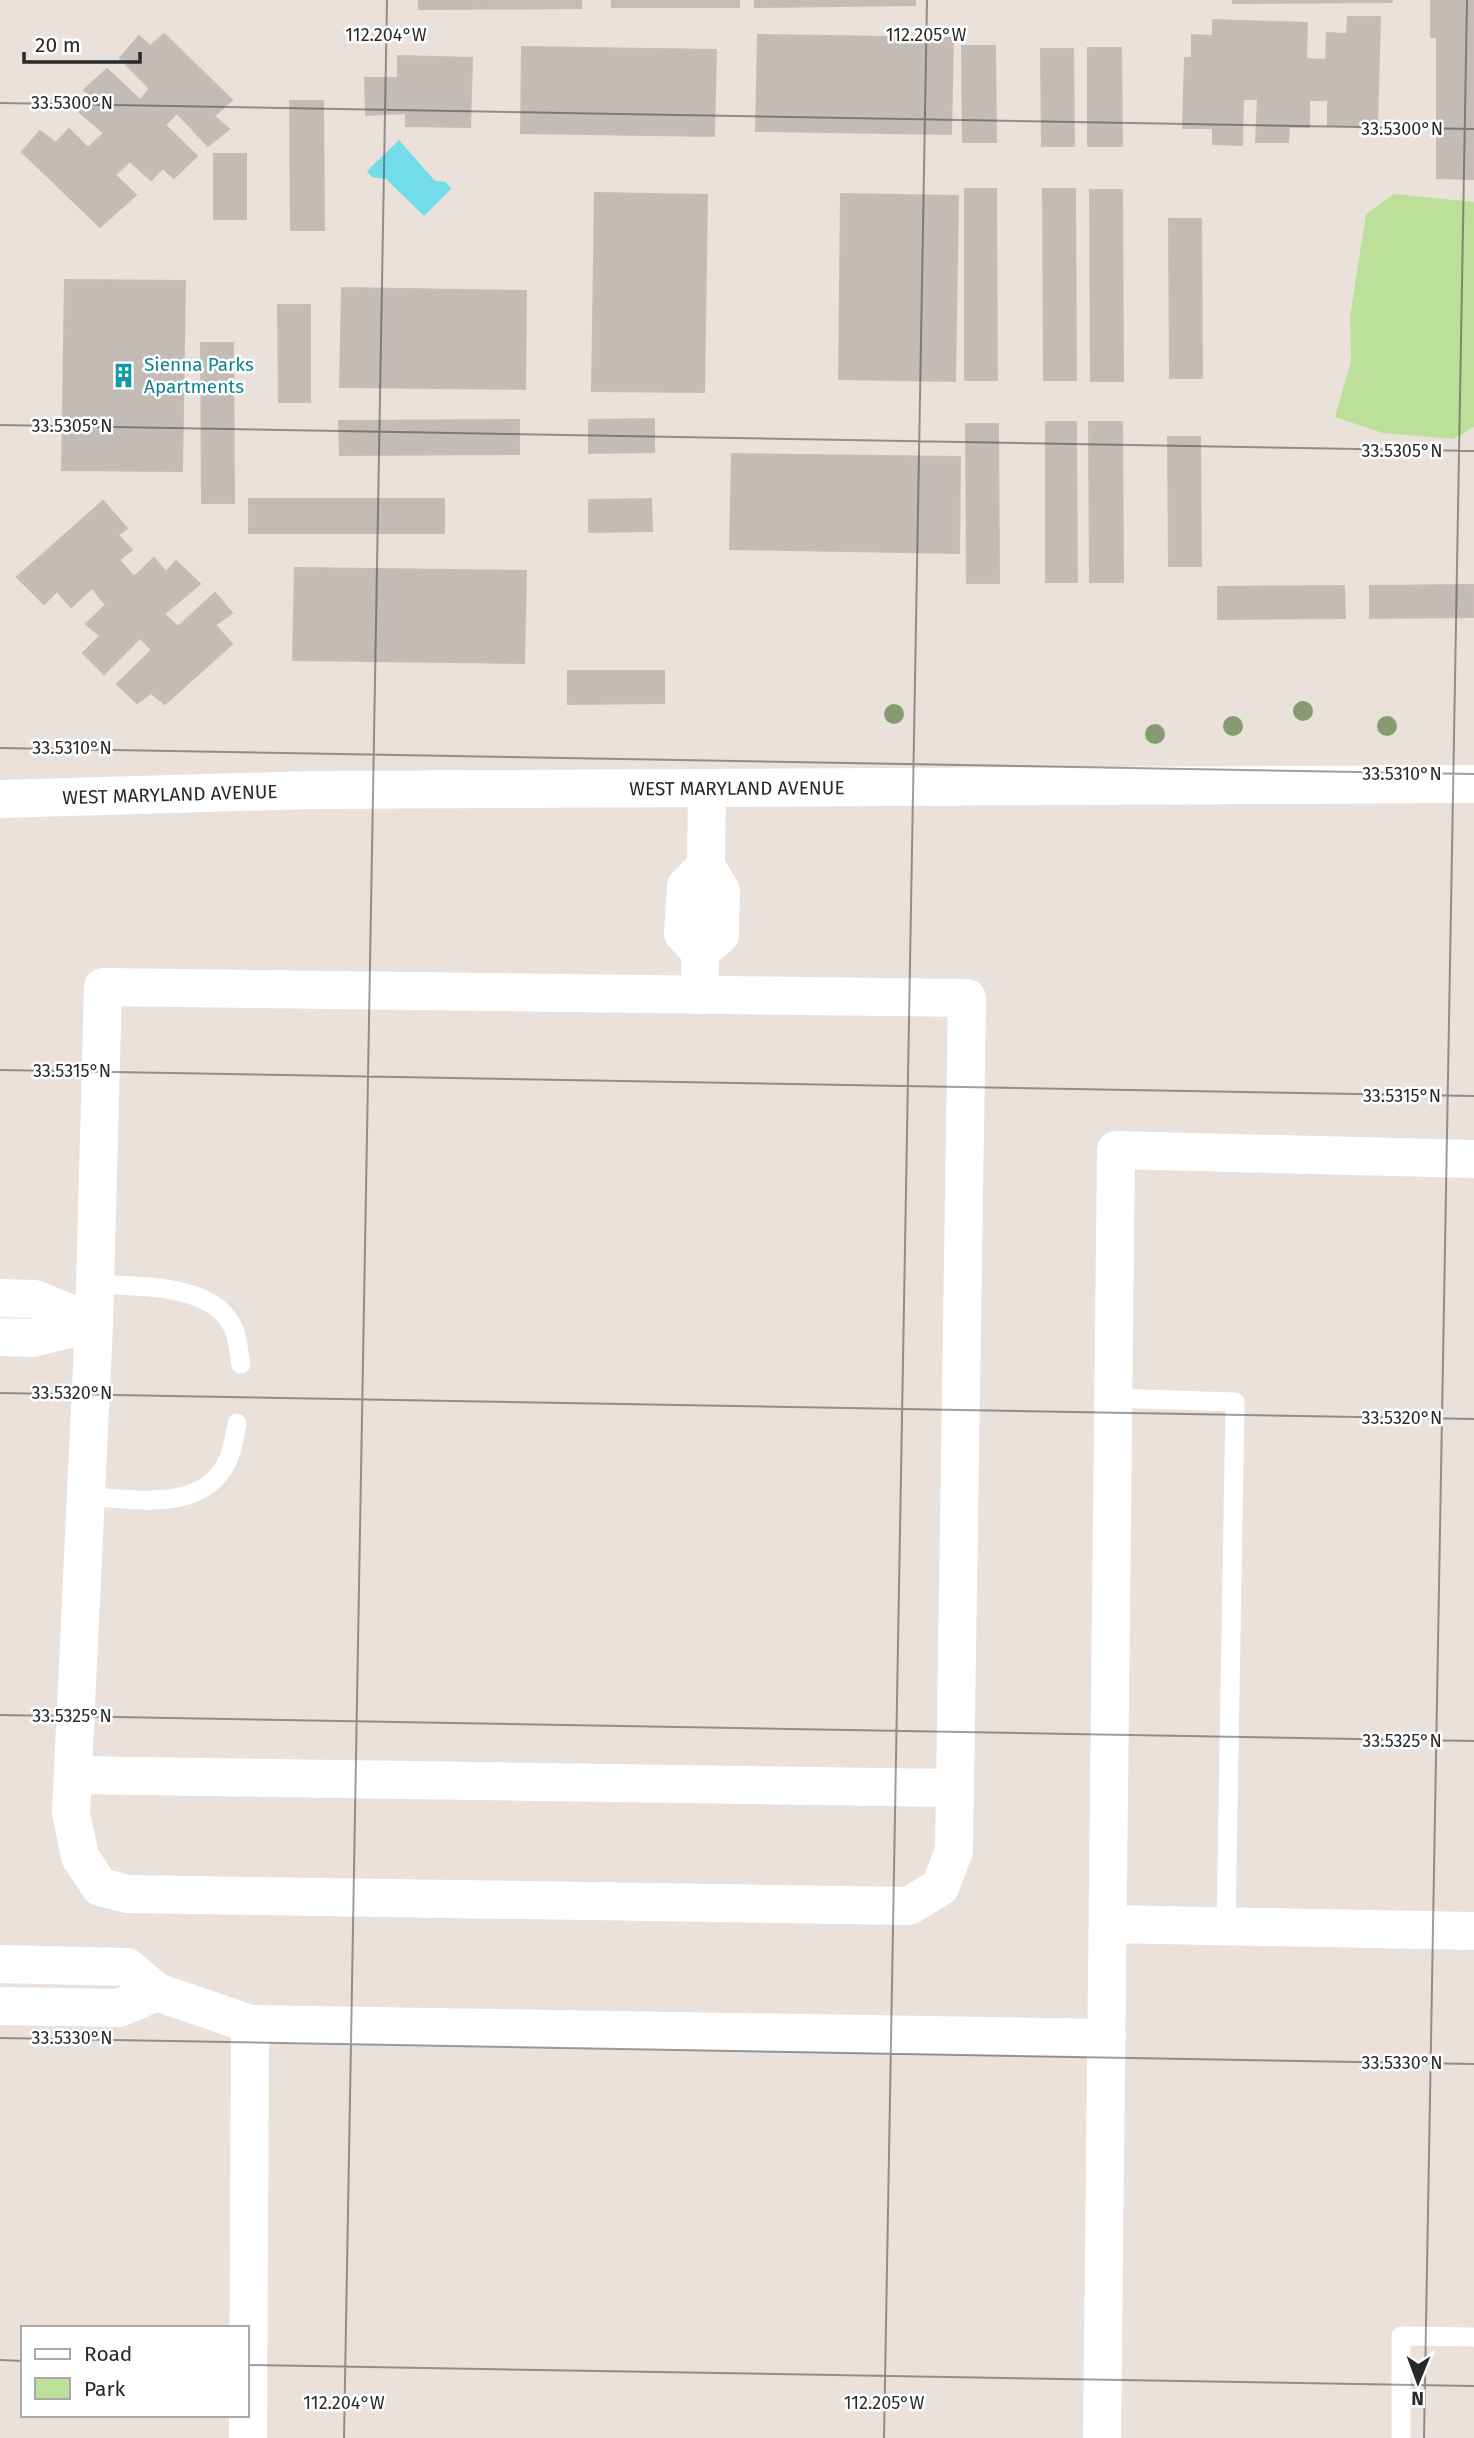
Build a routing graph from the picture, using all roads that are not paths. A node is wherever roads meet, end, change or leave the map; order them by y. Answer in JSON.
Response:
{"nodes":[{"id":1,"x":1474,"y":784,"type":"edge"},
{"id":2,"x":707,"y":789,"type":"junction"},
{"id":3,"x":0,"y":799,"type":"edge"},
{"id":4,"x":700,"y":994,"type":"junction"},
{"id":5,"x":1474,"y":1159,"type":"edge"},
{"id":6,"x":94,"y":1284,"type":"junction"},
{"id":7,"x":0,"y":1298,"type":"edge"},
{"id":8,"x":94,"y":1323,"type":"junction"},
{"id":9,"x":0,"y":1338,"type":"edge"},
{"id":10,"x":241,"y":1364,"type":"dead end"},
{"id":11,"x":1114,"y":1398,"type":"junction"},
{"id":12,"x":237,"y":1423,"type":"dead end"},
{"id":13,"x":85,"y":1496,"type":"junction"},
{"id":14,"x":73,"y":1775,"type":"junction"},
{"id":15,"x":954,"y":1788,"type":"junction"},
{"id":16,"x":1108,"y":1924,"type":"junction"},
{"id":17,"x":1226,"y":1926,"type":"junction"},
{"id":18,"x":1474,"y":1931,"type":"edge"},
{"id":19,"x":0,"y":1964,"type":"edge"},
{"id":20,"x":157,"y":1992,"type":"junction"},
{"id":21,"x":0,"y":2006,"type":"edge"},
{"id":22,"x":250,"y":2024,"type":"junction"},
{"id":23,"x":1107,"y":2038,"type":"junction"},
{"id":24,"x":248,"y":2326,"type":"edge"},
{"id":25,"x":1474,"y":2337,"type":"edge"},
{"id":26,"x":247,"y":2417,"type":"edge"},
{"id":27,"x":247,"y":2438,"type":"edge"},
{"id":28,"x":1102,"y":2438,"type":"edge"},
{"id":29,"x":1401,"y":2438,"type":"edge"}],
"edges":[{"from":1,"to":2,"type":"street","name":"WEST MARYLAND AVENUE"},
{"from":2,"to":3,"type":"street","name":"WEST MARYLAND AVENUE"},
{"from":2,"to":4,"type":"street"},
{"from":4,"to":6,"type":"street"},
{"from":4,"to":15,"type":"street"},
{"from":5,"to":11,"type":"street"},
{"from":6,"to":8,"type":"street"},
{"from":6,"to":10,"type":"lane"},
{"from":7,"to":8,"type":"street"},
{"from":8,"to":9,"type":"street"},
{"from":8,"to":13,"type":"street"},
{"from":11,"to":16,"type":"street"},
{"from":11,"to":17,"type":"lane"},
{"from":12,"to":13,"type":"lane"},
{"from":13,"to":14,"type":"street"},
{"from":14,"to":15,"type":"street"},
{"from":14,"to":15,"type":"street"},
{"from":16,"to":17,"type":"street"},
{"from":16,"to":23,"type":"street"},
{"from":17,"to":18,"type":"street"},
{"from":19,"to":20,"type":"street"},
{"from":20,"to":21,"type":"street"},
{"from":20,"to":22,"type":"street"},
{"from":22,"to":23,"type":"street"},
{"from":22,"to":24,"type":"street"},
{"from":23,"to":28,"type":"street"},
{"from":25,"to":29,"type":"lane"},
{"from":26,"to":27,"type":"street"}]}
